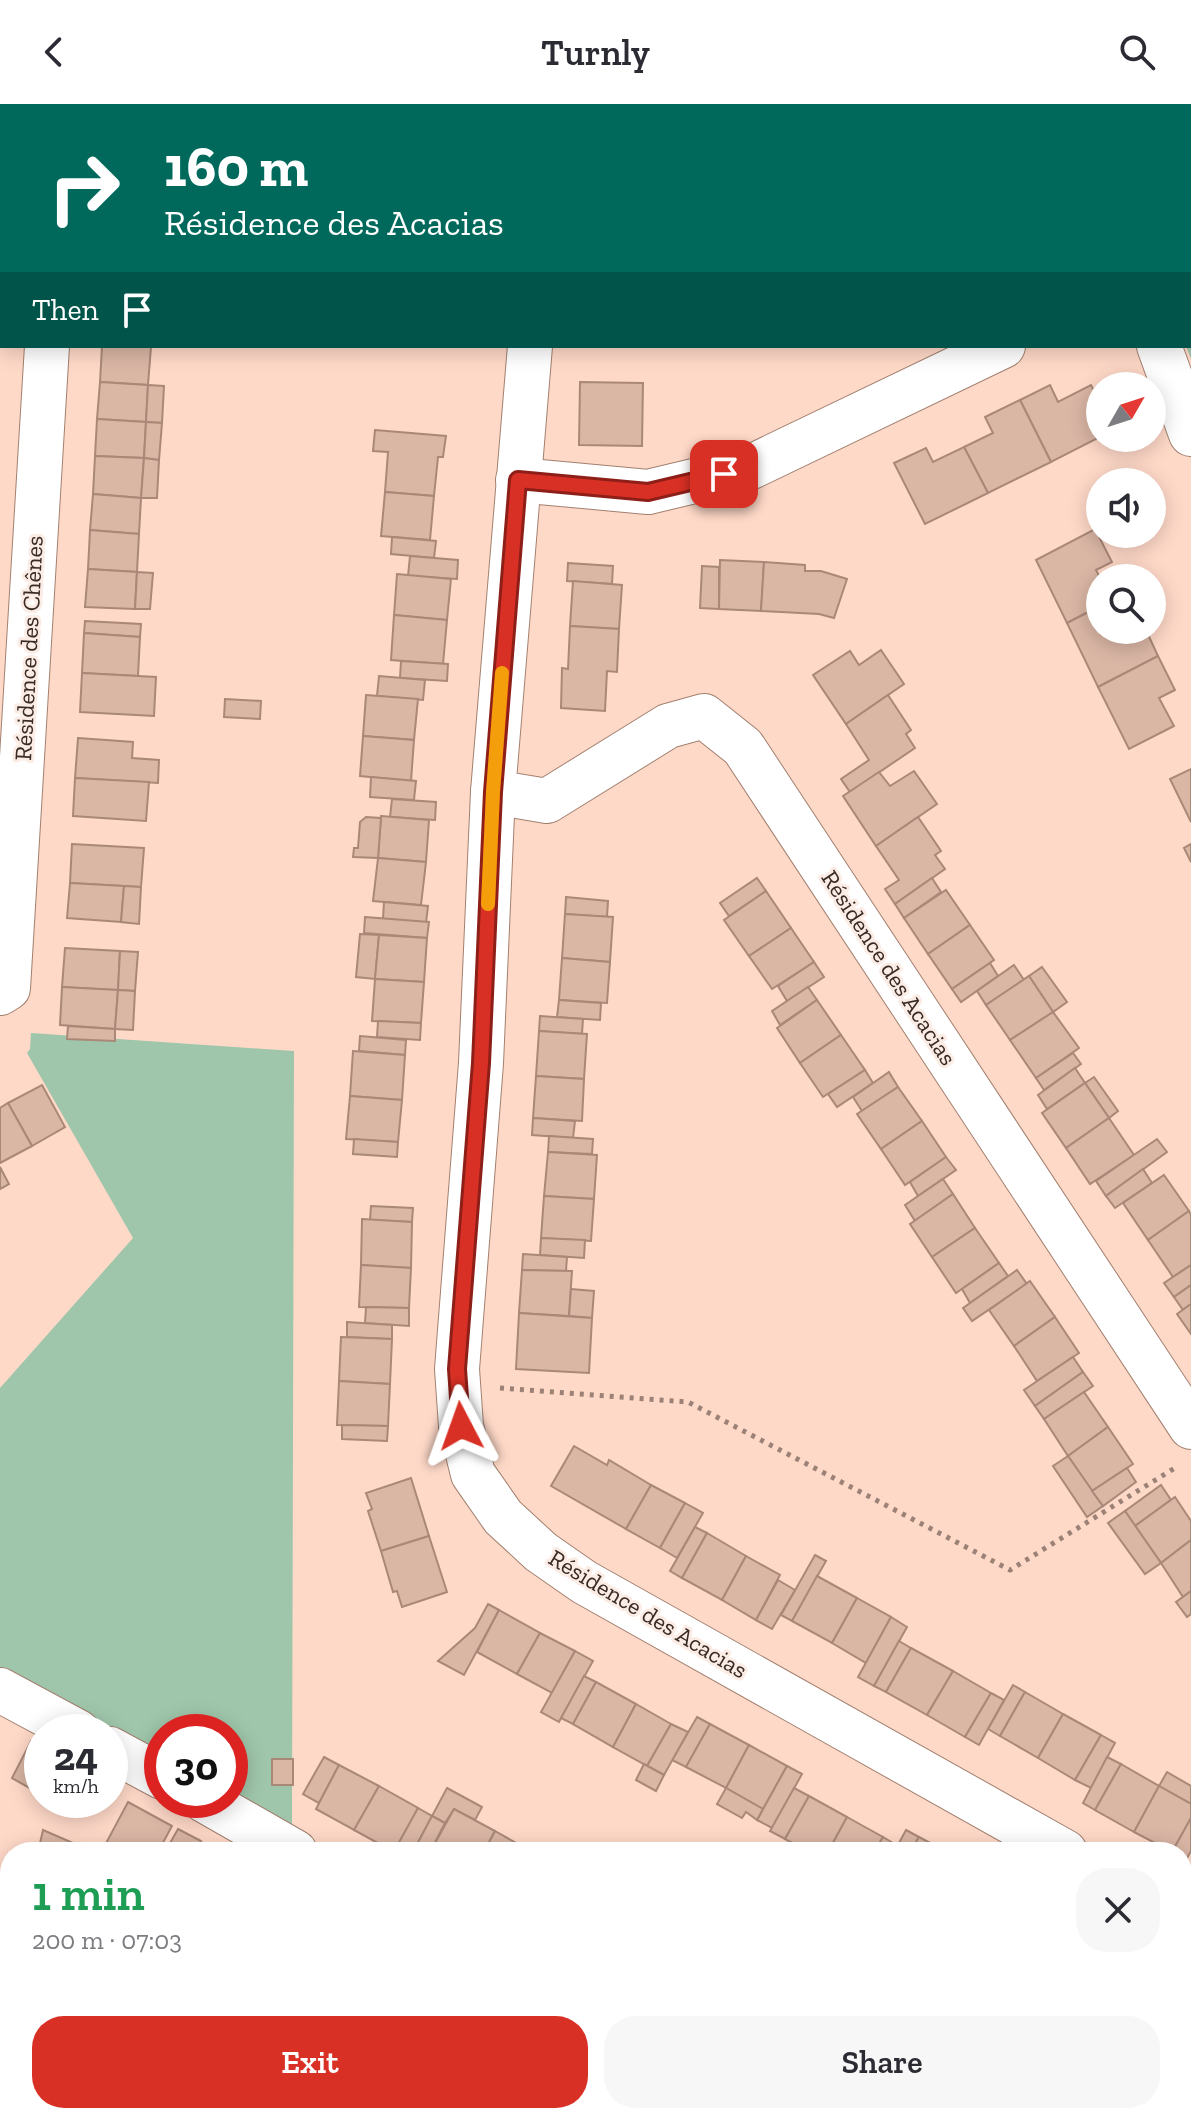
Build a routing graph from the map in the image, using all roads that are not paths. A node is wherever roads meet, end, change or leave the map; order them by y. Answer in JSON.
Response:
{"nodes":[{"id":1,"x":47,"y":348,"type":"edge"},
{"id":2,"x":530,"y":348,"type":"edge"},
{"id":3,"x":999,"y":348,"type":"edge"},
{"id":4,"x":1160,"y":348,"type":"edge"},
{"id":5,"x":1191,"y":434,"type":"edge"},
{"id":6,"x":518,"y":480,"type":"junction"},
{"id":7,"x":493,"y":792,"type":"junction"},
{"id":8,"x":0,"y":993,"type":"edge"},
{"id":9,"x":1191,"y":1427,"type":"edge"},
{"id":10,"x":0,"y":1690,"type":"edge"},
{"id":11,"x":45,"y":1714,"type":"edge"},
{"id":12,"x":236,"y":1818,"type":"edge"},
{"id":13,"x":278,"y":1842,"type":"edge"},
{"id":14,"x":1047,"y":1842,"type":"edge"}],
"edges":[{"from":1,"to":8,"type":"street","name":"Résidence des Chênes"},
{"from":2,"to":6,"type":"street","name":"Résidence des Acacias"},
{"from":3,"to":6,"type":"street"},
{"from":4,"to":5,"type":"street"},
{"from":6,"to":7,"type":"street","name":"Résidence des Acacias"},
{"from":7,"to":9,"type":"street","name":"Résidence des Acacias"},
{"from":7,"to":14,"type":"street","name":"Résidence des Acacias"},
{"from":10,"to":11,"type":"street"},
{"from":12,"to":13,"type":"street"}]}
